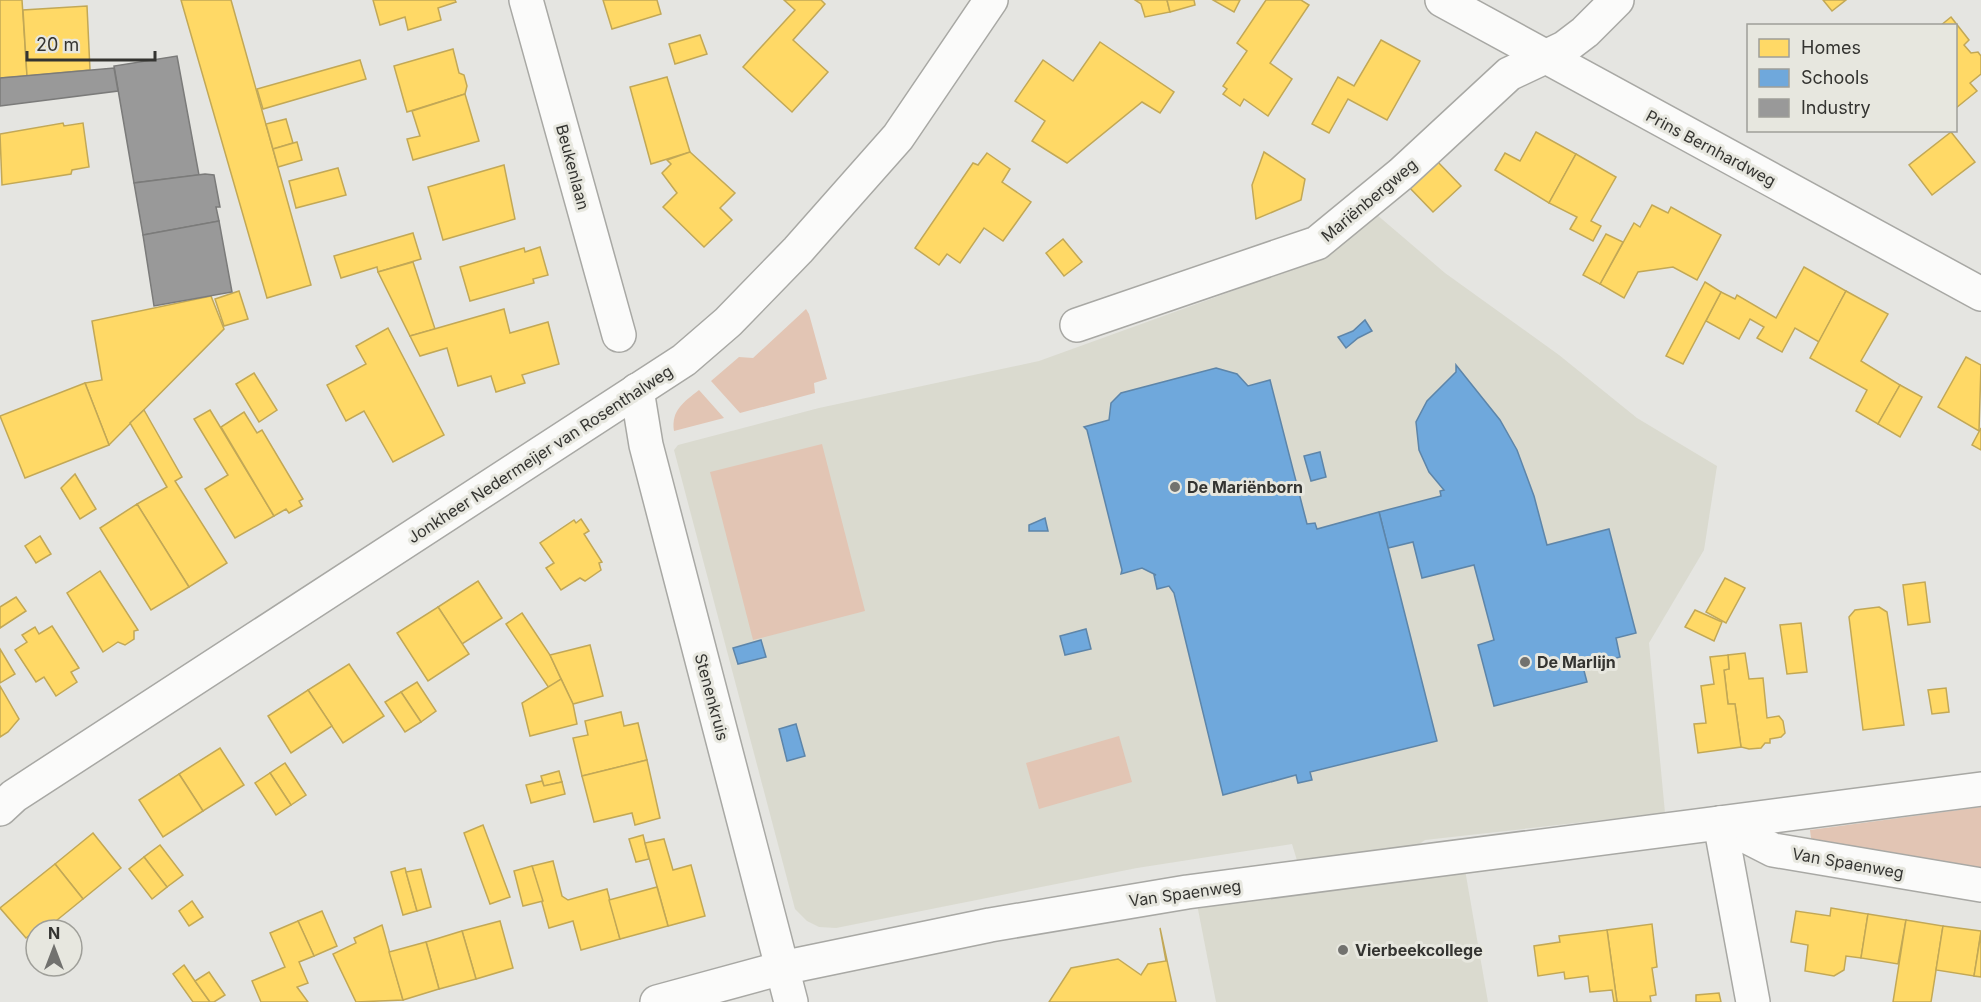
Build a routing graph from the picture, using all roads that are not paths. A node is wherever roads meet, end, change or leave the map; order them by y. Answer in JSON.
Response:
{"nodes":[{"id":1,"x":526,"y":0,"type":"edge"},
{"id":2,"x":991,"y":0,"type":"edge"},
{"id":3,"x":1442,"y":0,"type":"edge"},
{"id":4,"x":1617,"y":0,"type":"edge"},
{"id":5,"x":1545,"y":58,"type":"junction"},
{"id":6,"x":1981,"y":294,"type":"edge"},
{"id":7,"x":1077,"y":325,"type":"dead end"},
{"id":8,"x":619,"y":335,"type":"dead end"},
{"id":9,"x":637,"y":390,"type":"junction"},
{"id":10,"x":1981,"y":789,"type":"edge"},
{"id":11,"x":0,"y":809,"type":"edge"},
{"id":12,"x":1720,"y":823,"type":"junction"},
{"id":13,"x":1981,"y":885,"type":"edge"},
{"id":14,"x":782,"y":968,"type":"junction"},
{"id":15,"x":657,"y":1002,"type":"edge"},
{"id":16,"x":791,"y":1002,"type":"edge"},
{"id":17,"x":1753,"y":1002,"type":"edge"}],
"edges":[{"from":1,"to":8,"type":"street","name":"Beukenlaan"},
{"from":2,"to":9,"type":"street","name":"Jonkheer Nedermeijer van Rosenthalweg"},
{"from":3,"to":5,"type":"street","name":"Prins Bernhardweg"},
{"from":4,"to":5,"type":"street","name":"Mariënbergweg"},
{"from":5,"to":6,"type":"street","name":"Prins Bernhardweg"},
{"from":5,"to":7,"type":"street","name":"Mariënbergweg"},
{"from":9,"to":11,"type":"street","name":"Jonkheer Nedermeijer van Rosenthalweg"},
{"from":9,"to":14,"type":"street","name":"Stenenkruis"},
{"from":10,"to":12,"type":"street","name":"Van Spaenweg"},
{"from":12,"to":13,"type":"street","name":"Van Spaenweg"},
{"from":12,"to":14,"type":"street","name":"Van Spaenweg"},
{"from":12,"to":17,"type":"street"},
{"from":14,"to":15,"type":"street","name":"Van Spaenweg"},
{"from":14,"to":16,"type":"street","name":"Stenenkruis"}]}
